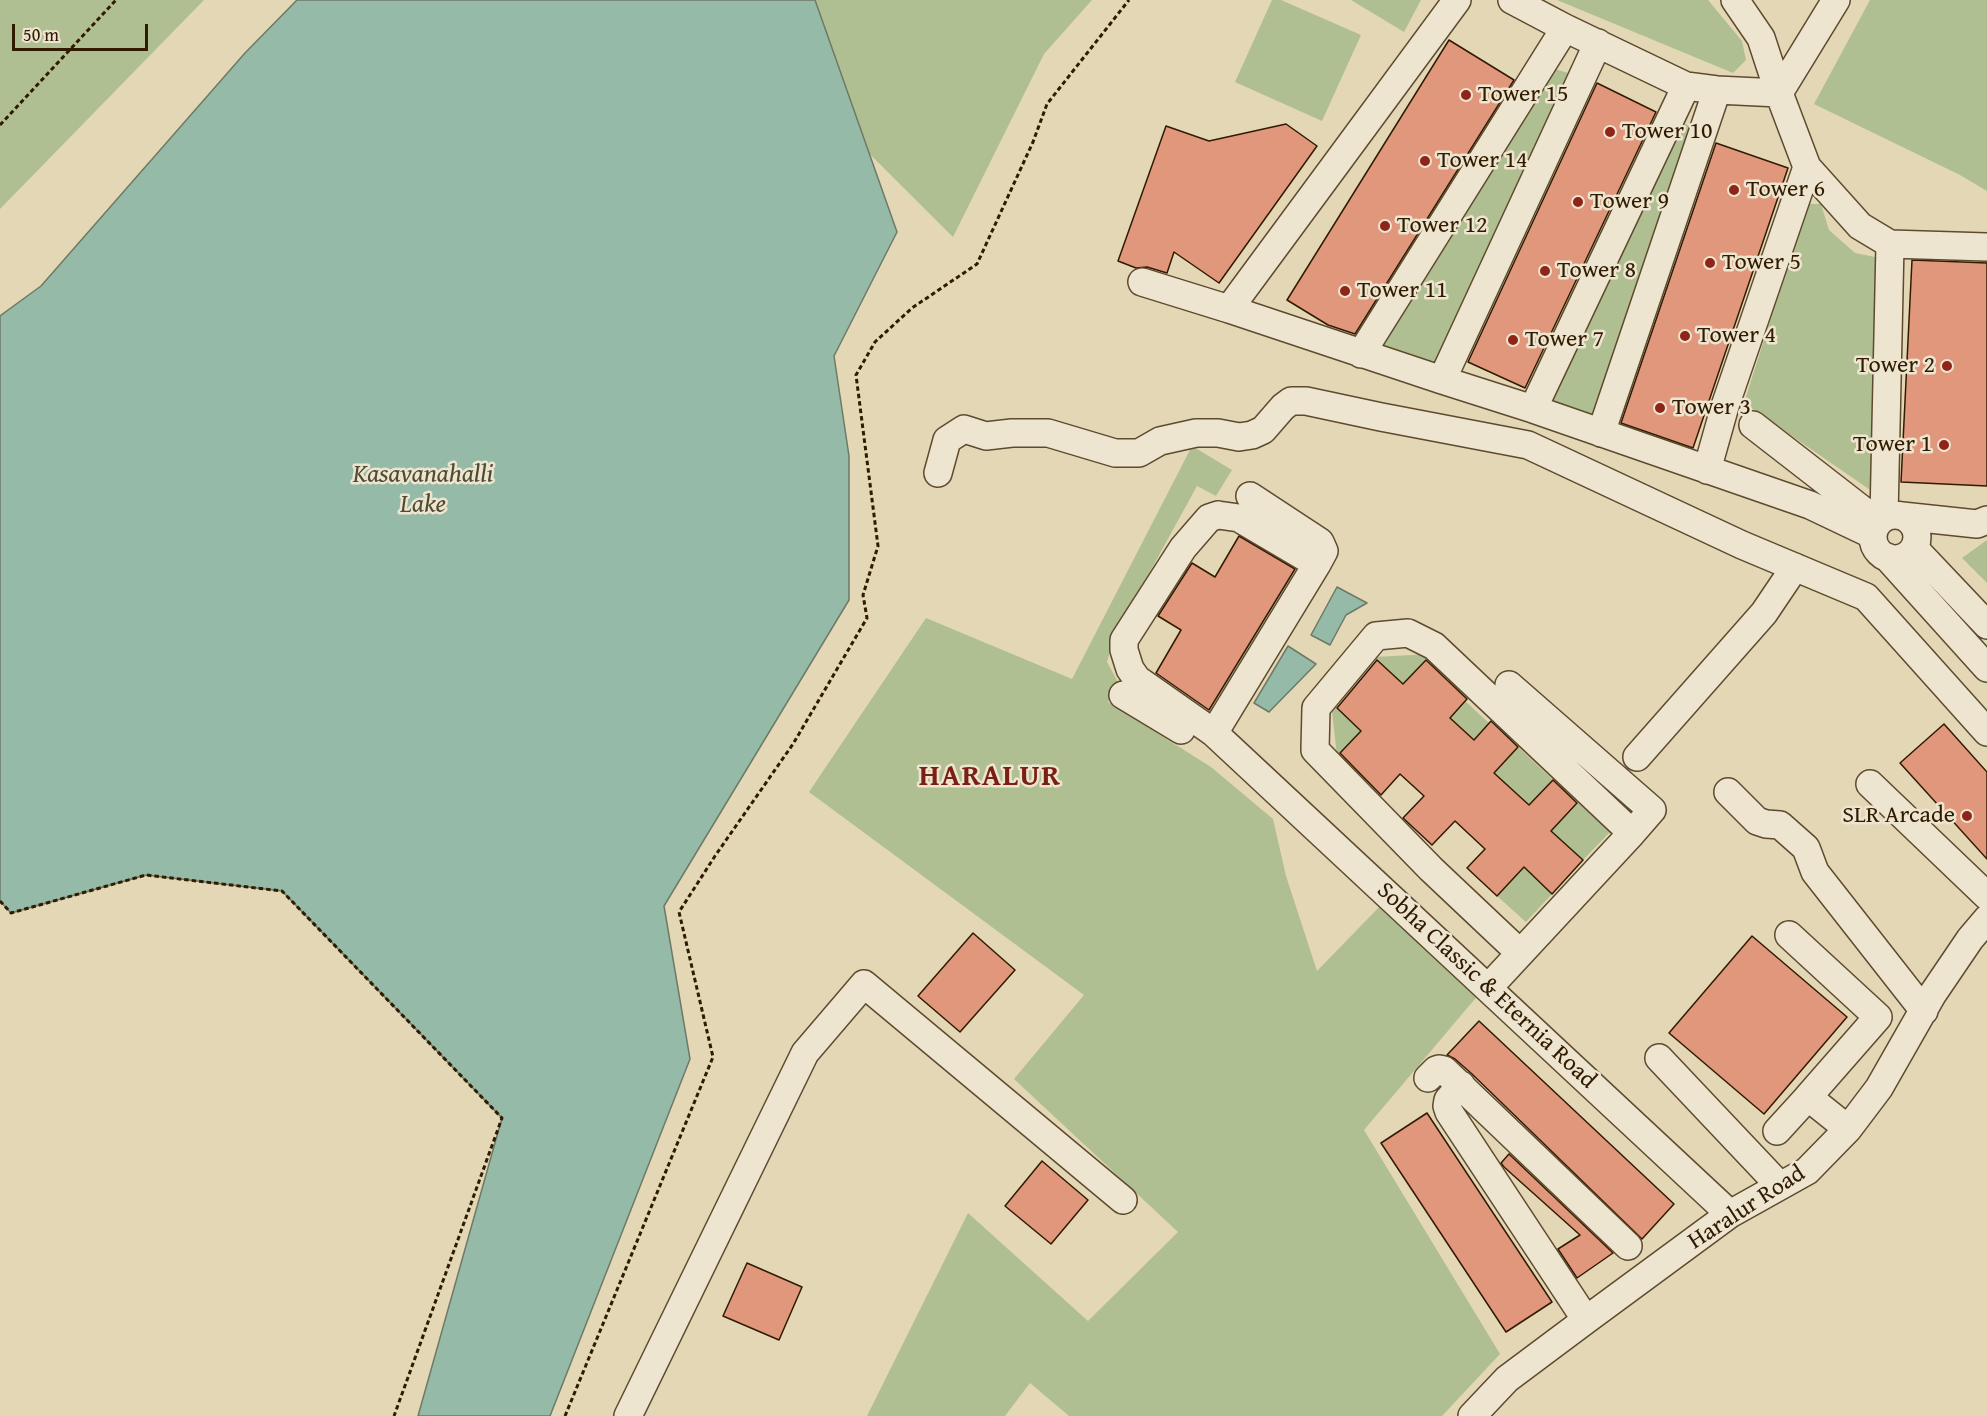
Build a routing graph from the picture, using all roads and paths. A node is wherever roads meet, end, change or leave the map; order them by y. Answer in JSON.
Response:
{"nodes":[{"id":1,"x":116,"y":0,"type":"edge"},
{"id":2,"x":1129,"y":0,"type":"edge"},
{"id":3,"x":1457,"y":0,"type":"edge"},
{"id":4,"x":1512,"y":0,"type":"edge"},
{"id":5,"x":1735,"y":0,"type":"edge"},
{"id":6,"x":1836,"y":0,"type":"edge"},
{"id":7,"x":1564,"y":28,"type":"junction"},
{"id":8,"x":1598,"y":43,"type":"junction"},
{"id":9,"x":1686,"y":87,"type":"junction"},
{"id":10,"x":1717,"y":90,"type":"junction"},
{"id":11,"x":1779,"y":93,"type":"junction"},
{"id":12,"x":0,"y":125,"type":"edge"},
{"id":13,"x":1807,"y":167,"type":"junction"},
{"id":14,"x":1890,"y":244,"type":"junction"},
{"id":15,"x":1987,"y":246,"type":"edge"},
{"id":16,"x":1142,"y":282,"type":"dead end"},
{"id":17,"x":1229,"y":309,"type":"junction"},
{"id":18,"x":1361,"y":354,"type":"junction"},
{"id":19,"x":1442,"y":381,"type":"junction"},
{"id":20,"x":1533,"y":409,"type":"junction"},
{"id":21,"x":1753,"y":424,"type":"dead end"},
{"id":22,"x":1601,"y":433,"type":"junction"},
{"id":23,"x":1707,"y":470,"type":"junction"},
{"id":24,"x":938,"y":473,"type":"dead end"},
{"id":25,"x":1250,"y":496,"type":"dead end"},
{"id":26,"x":1987,"y":520,"type":"edge"},
{"id":27,"x":1884,"y":522,"type":"junction"},
{"id":28,"x":1914,"y":548,"type":"junction"},
{"id":29,"x":1887,"y":557,"type":"junction"},
{"id":30,"x":1317,"y":564,"type":"junction"},
{"id":31,"x":1795,"y":567,"type":"junction"},
{"id":32,"x":1987,"y":625,"type":"edge"},
{"id":33,"x":1987,"y":668,"type":"edge"},
{"id":34,"x":1509,"y":684,"type":"dead end"},
{"id":35,"x":1123,"y":695,"type":"dead end"},
{"id":36,"x":1210,"y":730,"type":"junction"},
{"id":37,"x":1987,"y":732,"type":"edge"},
{"id":38,"x":1637,"y":757,"type":"dead end"},
{"id":39,"x":1869,"y":784,"type":"dead end"},
{"id":40,"x":1728,"y":792,"type":"dead end"},
{"id":41,"x":1632,"y":833,"type":"junction"},
{"id":42,"x":1987,"y":896,"type":"edge"},
{"id":43,"x":0,"y":901,"type":"edge"},
{"id":44,"x":1987,"y":919,"type":"edge"},
{"id":45,"x":1789,"y":935,"type":"dead end"},
{"id":46,"x":1520,"y":953,"type":"junction"},
{"id":47,"x":1488,"y":988,"type":"junction"},
{"id":48,"x":1924,"y":1011,"type":"junction"},
{"id":49,"x":1659,"y":1058,"type":"dead end"},
{"id":50,"x":1428,"y":1078,"type":"dead end"},
{"id":51,"x":1461,"y":1085,"type":"junction"},
{"id":52,"x":1808,"y":1097,"type":"junction"},
{"id":53,"x":1848,"y":1129,"type":"junction"},
{"id":54,"x":1777,"y":1131,"type":"dead end"},
{"id":55,"x":1780,"y":1186,"type":"junction"},
{"id":56,"x":1123,"y":1200,"type":"dead end"},
{"id":57,"x":1730,"y":1214,"type":"junction"},
{"id":58,"x":1628,"y":1246,"type":"dead end"},
{"id":59,"x":1586,"y":1320,"type":"junction"},
{"id":60,"x":394,"y":1416,"type":"edge"},
{"id":61,"x":566,"y":1416,"type":"edge"},
{"id":62,"x":628,"y":1416,"type":"edge"},
{"id":63,"x":1472,"y":1416,"type":"edge"}],
"edges":[{"from":1,"to":12,"type":"path"},
{"from":2,"to":61,"type":"path"},
{"from":3,"to":17,"type":"street"},
{"from":4,"to":7,"type":"street"},
{"from":5,"to":11,"type":"street"},
{"from":6,"to":11,"type":"street"},
{"from":7,"to":8,"type":"street"},
{"from":7,"to":18,"type":"street"},
{"from":8,"to":9,"type":"street"},
{"from":8,"to":19,"type":"street"},
{"from":9,"to":10,"type":"street"},
{"from":9,"to":20,"type":"street"},
{"from":10,"to":11,"type":"street"},
{"from":10,"to":22,"type":"street"},
{"from":11,"to":13,"type":"street"},
{"from":13,"to":14,"type":"street"},
{"from":13,"to":23,"type":"street"},
{"from":14,"to":15,"type":"street"},
{"from":14,"to":27,"type":"street"},
{"from":16,"to":17,"type":"street"},
{"from":17,"to":18,"type":"street"},
{"from":18,"to":19,"type":"street"},
{"from":19,"to":20,"type":"street"},
{"from":20,"to":22,"type":"street"},
{"from":21,"to":27,"type":"street"},
{"from":22,"to":23,"type":"street"},
{"from":23,"to":27,"type":"street"},
{"from":24,"to":31,"type":"street"},
{"from":25,"to":30,"type":"street"},
{"from":26,"to":27,"type":"street"},
{"from":27,"to":28,"type":"street"},
{"from":27,"to":29,"type":"street"},
{"from":28,"to":29,"type":"street"},
{"from":28,"to":32,"type":"street"},
{"from":29,"to":33,"type":"street"},
{"from":30,"to":36,"type":"street"},
{"from":30,"to":36,"type":"street","name":"Sobha Classic & Eternia Road"},
{"from":31,"to":37,"type":"street"},
{"from":31,"to":38,"type":"street"},
{"from":34,"to":41,"type":"street"},
{"from":35,"to":36,"type":"street"},
{"from":36,"to":47,"type":"street","name":"Sobha Classic & Eternia Road"},
{"from":39,"to":42,"type":"street"},
{"from":40,"to":48,"type":"street"},
{"from":41,"to":46,"type":"street"},
{"from":41,"to":46,"type":"street"},
{"from":43,"to":60,"type":"path"},
{"from":44,"to":48,"type":"street","name":"Haralur Road"},
{"from":45,"to":52,"type":"street"},
{"from":46,"to":47,"type":"street"},
{"from":47,"to":57,"type":"street","name":"Sobha Classic & Eternia Road"},
{"from":48,"to":53,"type":"street","name":"Haralur Road"},
{"from":49,"to":55,"type":"street"},
{"from":50,"to":51,"type":"street"},
{"from":51,"to":58,"type":"street"},
{"from":51,"to":59,"type":"street"},
{"from":52,"to":53,"type":"street"},
{"from":52,"to":54,"type":"street"},
{"from":53,"to":55,"type":"street","name":"Haralur Road"},
{"from":55,"to":57,"type":"street","name":"Haralur Road"},
{"from":56,"to":62,"type":"street"},
{"from":57,"to":59,"type":"street","name":"Haralur Road"},
{"from":59,"to":63,"type":"street","name":"Haralur Road"}]}
